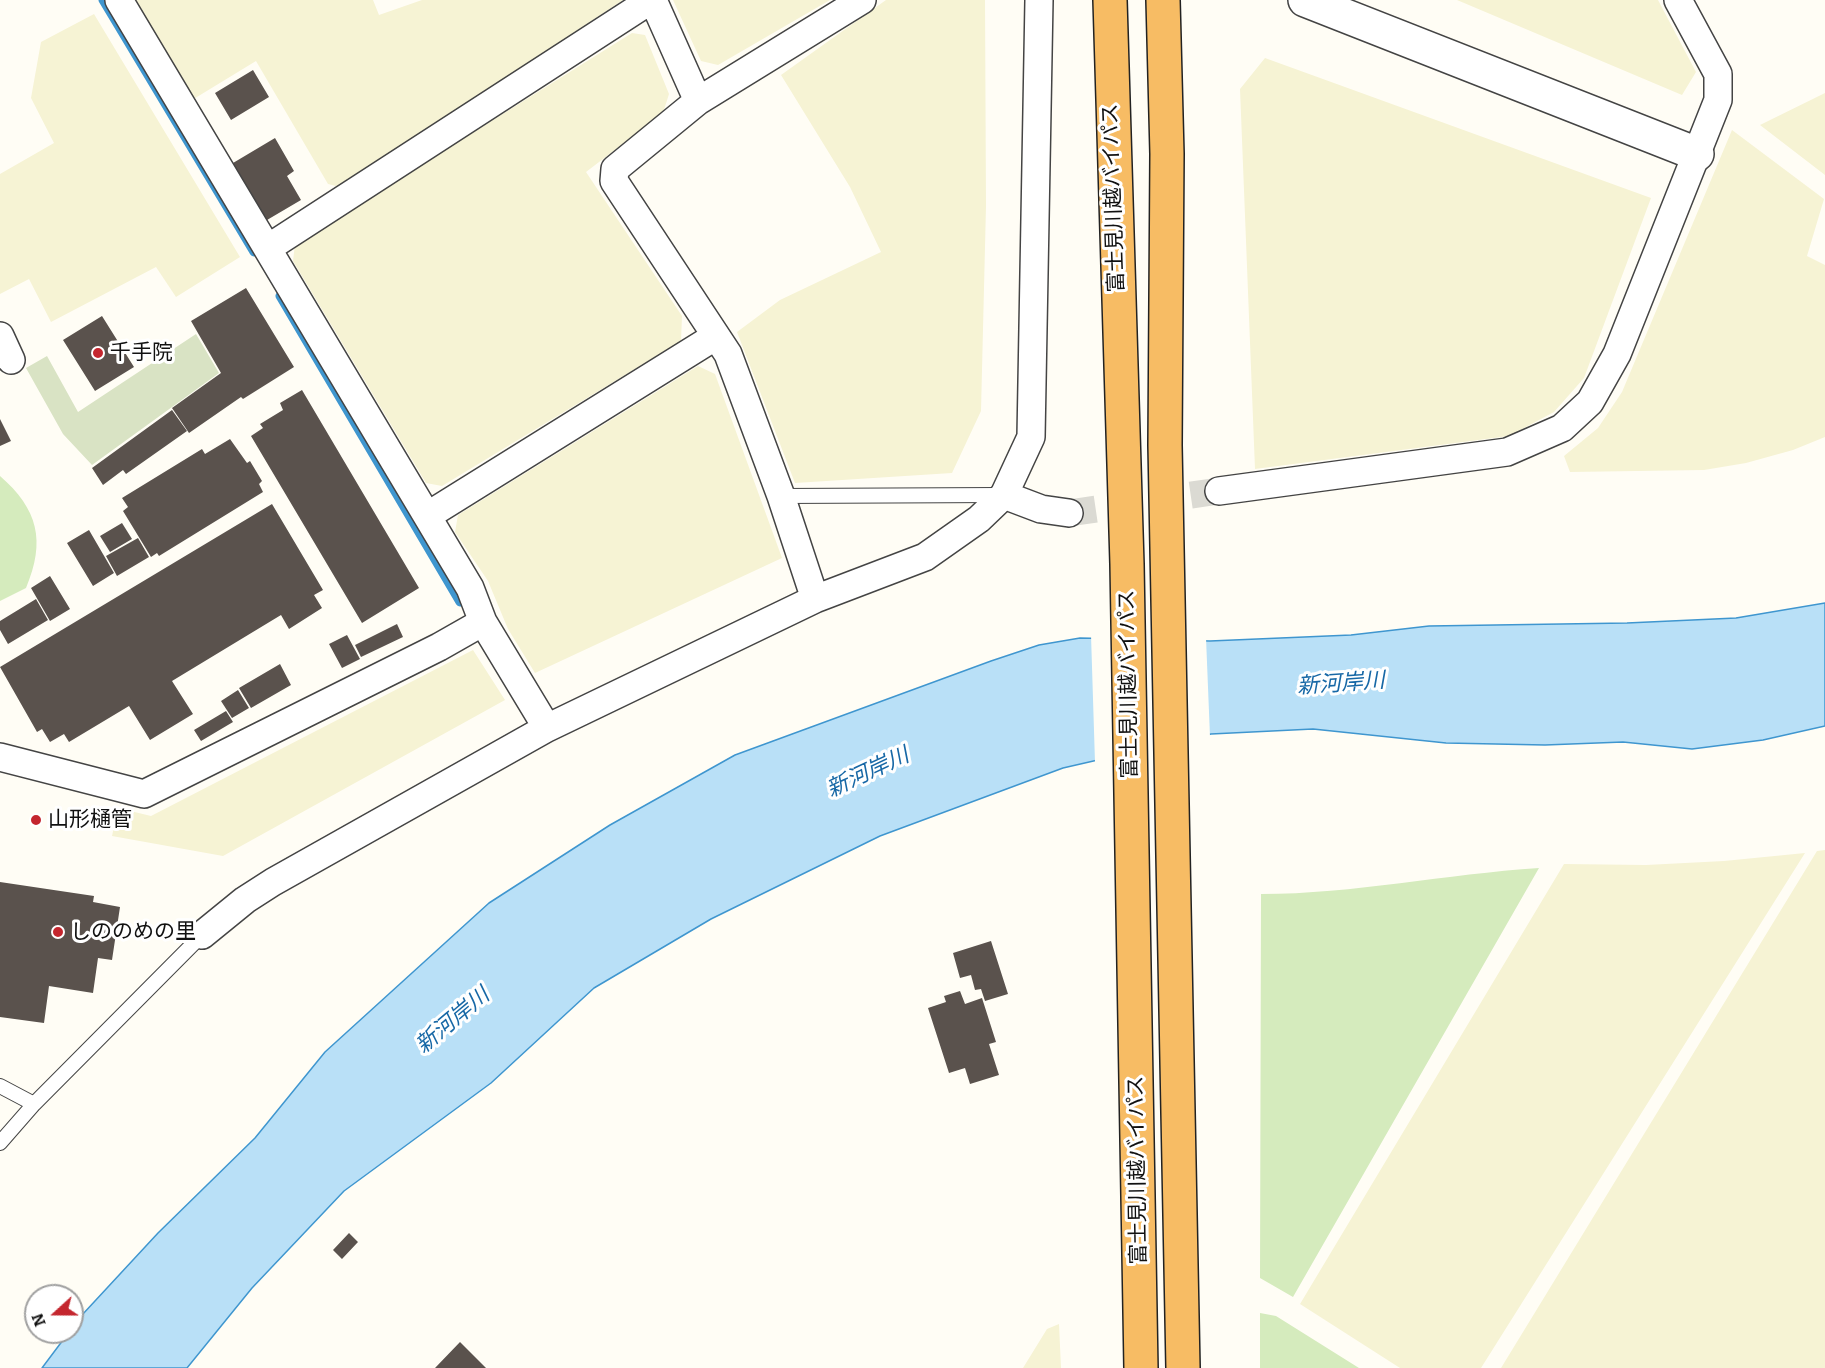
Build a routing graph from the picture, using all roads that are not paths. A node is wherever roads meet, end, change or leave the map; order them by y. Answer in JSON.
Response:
{"nodes":[{"id":1,"x":119,"y":0,"type":"edge"},
{"id":2,"x":652,"y":0,"type":"edge"},
{"id":3,"x":862,"y":0,"type":"edge"},
{"id":4,"x":1039,"y":0,"type":"edge"},
{"id":5,"x":1110,"y":0,"type":"edge"},
{"id":6,"x":1163,"y":0,"type":"edge"},
{"id":7,"x":1305,"y":0,"type":"edge"},
{"id":8,"x":1678,"y":0,"type":"edge"},
{"id":9,"x":698,"y":101,"type":"junction"},
{"id":10,"x":1697,"y":154,"type":"junction"},
{"id":11,"x":268,"y":248,"type":"junction"},
{"id":12,"x":716,"y":336,"type":"junction"},
{"id":13,"x":1219,"y":491,"type":"tunnel mouth"},
{"id":14,"x":1004,"y":495,"type":"junction"},
{"id":15,"x":781,"y":496,"type":"junction"},
{"id":16,"x":1069,"y":513,"type":"tunnel mouth"},
{"id":17,"x":427,"y":516,"type":"junction"},
{"id":18,"x":815,"y":599,"type":"junction"},
{"id":19,"x":483,"y":622,"type":"junction"},
{"id":20,"x":547,"y":728,"type":"junction"},
{"id":21,"x":0,"y":757,"type":"edge"},
{"id":22,"x":202,"y":935,"type":"joint"},
{"id":23,"x":0,"y":1086,"type":"edge"},
{"id":24,"x":34,"y":1104,"type":"junction"},
{"id":25,"x":3,"y":1133,"type":"edge"},
{"id":26,"x":1141,"y":1368,"type":"edge"},
{"id":27,"x":1183,"y":1368,"type":"edge"}],
"edges":[{"from":1,"to":11,"type":"street"},
{"from":2,"to":9,"type":"street"},
{"from":2,"to":11,"type":"street"},
{"from":3,"to":9,"type":"street"},
{"from":4,"to":14,"type":"street"},
{"from":5,"to":26,"type":"highway","name":"富士見川越バイパス"},
{"from":6,"to":27,"type":"highway","name":"富士見川越バイパス"},
{"from":7,"to":10,"type":"street"},
{"from":8,"to":10,"type":"street"},
{"from":9,"to":12,"type":"street"},
{"from":10,"to":13,"type":"street"},
{"from":11,"to":17,"type":"street"},
{"from":12,"to":15,"type":"street"},
{"from":12,"to":17,"type":"street"},
{"from":14,"to":15,"type":"lane"},
{"from":14,"to":16,"type":"street"},
{"from":14,"to":18,"type":"street"},
{"from":15,"to":18,"type":"street"},
{"from":17,"to":19,"type":"street"},
{"from":18,"to":20,"type":"street"},
{"from":19,"to":20,"type":"street"},
{"from":19,"to":21,"type":"street"},
{"from":20,"to":22,"type":"street"},
{"from":22,"to":24,"type":"lane"},
{"from":23,"to":24,"type":"lane"},
{"from":24,"to":25,"type":"lane"}]}
